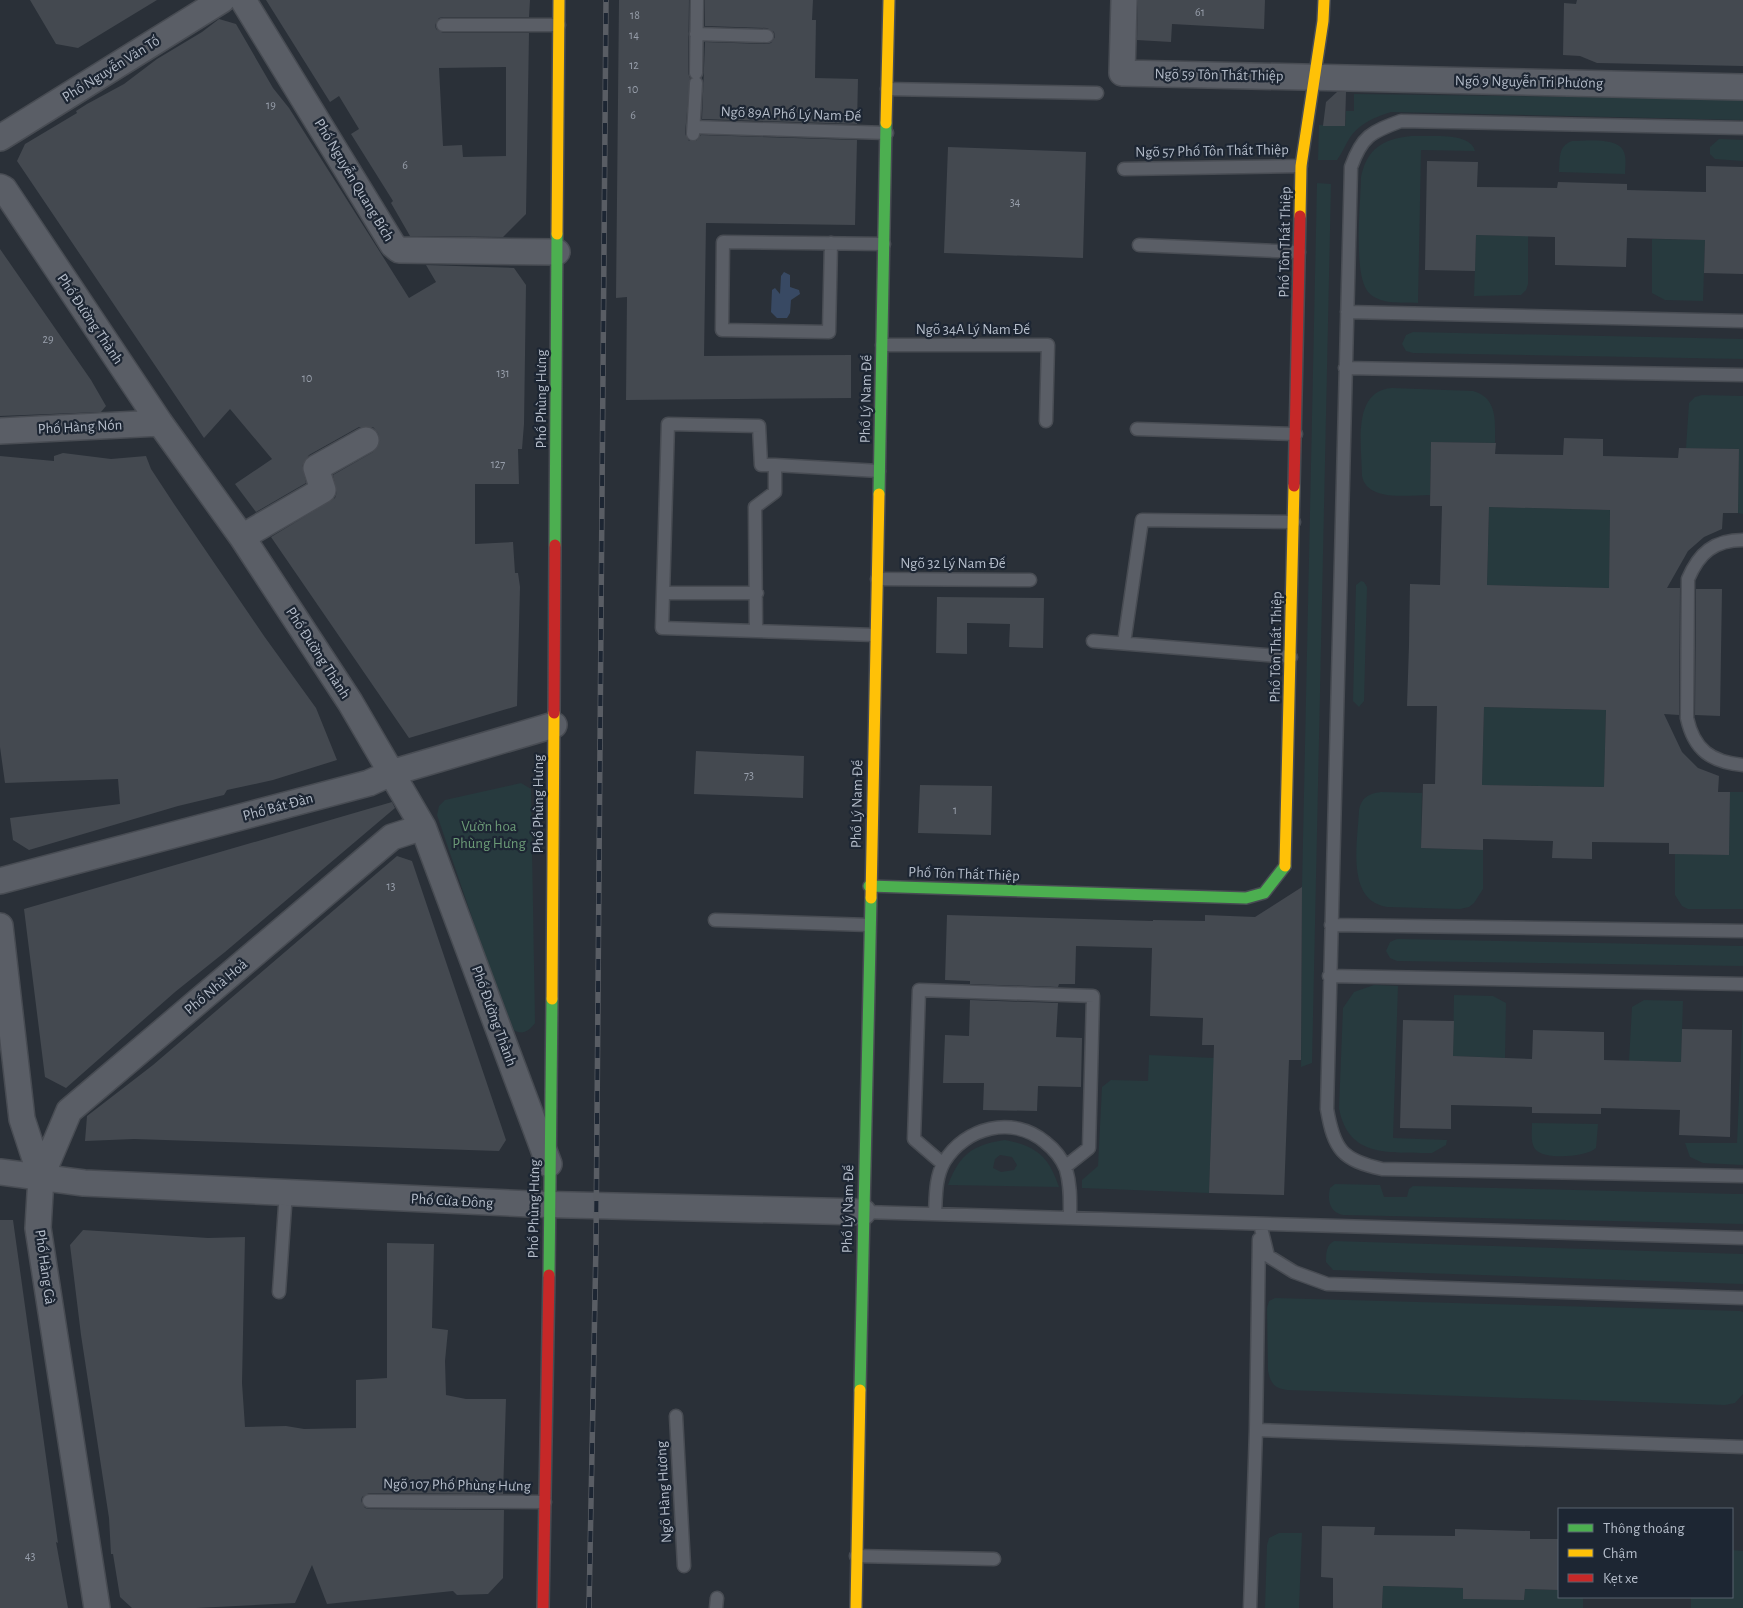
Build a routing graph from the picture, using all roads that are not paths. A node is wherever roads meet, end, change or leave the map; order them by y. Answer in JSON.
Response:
{"nodes":[{"id":1,"x":222,"y":0,"type":"edge"},
{"id":2,"x":244,"y":0,"type":"edge"},
{"id":3,"x":559,"y":0,"type":"edge"},
{"id":4,"x":697,"y":0,"type":"edge"},
{"id":5,"x":889,"y":0,"type":"edge"},
{"id":6,"x":1124,"y":0,"type":"edge"},
{"id":7,"x":1324,"y":0,"type":"edge"},
{"id":8,"x":443,"y":25,"type":"dead end"},
{"id":9,"x":559,"y":25,"type":"junction"},
{"id":10,"x":696,"y":34,"type":"junction"},
{"id":11,"x":767,"y":36,"type":"dead end"},
{"id":12,"x":1315,"y":77,"type":"junction"},
{"id":13,"x":1743,"y":87,"type":"edge"},
{"id":14,"x":888,"y":88,"type":"junction"},
{"id":15,"x":1097,"y":92,"type":"dead end"},
{"id":16,"x":1743,"y":128,"type":"edge"},
{"id":17,"x":886,"y":132,"type":"junction"},
{"id":18,"x":0,"y":138,"type":"edge"},
{"id":19,"x":1302,"y":166,"type":"junction"},
{"id":20,"x":1124,"y":169,"type":"dead end"},
{"id":21,"x":0,"y":187,"type":"edge"},
{"id":22,"x":831,"y":243,"type":"junction"},
{"id":23,"x":884,"y":244,"type":"junction"},
{"id":24,"x":1139,"y":245,"type":"dead end"},
{"id":25,"x":557,"y":252,"type":"junction"},
{"id":26,"x":1299,"y":252,"type":"junction"},
{"id":27,"x":1346,"y":312,"type":"junction"},
{"id":28,"x":1743,"y":322,"type":"edge"},
{"id":29,"x":882,"y":346,"type":"junction"},
{"id":30,"x":1345,"y":368,"type":"junction"},
{"id":31,"x":1743,"y":375,"type":"edge"},
{"id":32,"x":1046,"y":421,"type":"dead end"},
{"id":33,"x":160,"y":423,"type":"junction"},
{"id":34,"x":1137,"y":430,"type":"dead end"},
{"id":35,"x":0,"y":431,"type":"edge"},
{"id":36,"x":1296,"y":434,"type":"junction"},
{"id":37,"x":366,"y":440,"type":"dead end"},
{"id":38,"x":775,"y":465,"type":"junction"},
{"id":39,"x":879,"y":471,"type":"junction"},
{"id":40,"x":1294,"y":522,"type":"junction"},
{"id":41,"x":242,"y":537,"type":"junction"},
{"id":42,"x":1743,"y":540,"type":"edge"},
{"id":43,"x":876,"y":579,"type":"junction"},
{"id":44,"x":1030,"y":580,"type":"dead end"},
{"id":45,"x":663,"y":593,"type":"junction"},
{"id":46,"x":757,"y":593,"type":"junction"},
{"id":47,"x":756,"y":631,"type":"junction"},
{"id":48,"x":875,"y":635,"type":"junction"},
{"id":49,"x":1093,"y":641,"type":"dead end"},
{"id":50,"x":1124,"y":643,"type":"junction"},
{"id":51,"x":1291,"y":657,"type":"junction"},
{"id":52,"x":554,"y":725,"type":"junction"},
{"id":53,"x":1743,"y":765,"type":"edge"},
{"id":54,"x":392,"y":774,"type":"junction"},
{"id":55,"x":424,"y":827,"type":"junction"},
{"id":56,"x":0,"y":881,"type":"edge"},
{"id":57,"x":869,"y":886,"type":"junction"},
{"id":58,"x":715,"y":920,"type":"dead end"},
{"id":59,"x":869,"y":925,"type":"junction"},
{"id":60,"x":1331,"y":925,"type":"junction"},
{"id":61,"x":0,"y":926,"type":"edge"},
{"id":62,"x":1743,"y":931,"type":"edge"},
{"id":63,"x":1329,"y":976,"type":"junction"},
{"id":64,"x":1743,"y":984,"type":"edge"},
{"id":65,"x":943,"y":1164,"type":"junction"},
{"id":66,"x":550,"y":1166,"type":"junction"},
{"id":67,"x":1066,"y":1167,"type":"junction"},
{"id":68,"x":0,"y":1172,"type":"edge"},
{"id":69,"x":1743,"y":1176,"type":"edge"},
{"id":70,"x":42,"y":1177,"type":"junction"},
{"id":71,"x":286,"y":1192,"type":"junction"},
{"id":72,"x":550,"y":1205,"type":"junction"},
{"id":73,"x":863,"y":1212,"type":"junction"},
{"id":74,"x":935,"y":1214,"type":"junction"},
{"id":75,"x":1070,"y":1218,"type":"junction"},
{"id":76,"x":1260,"y":1224,"type":"junction"},
{"id":77,"x":1743,"y":1238,"type":"edge"},
{"id":78,"x":279,"y":1292,"type":"dead end"},
{"id":79,"x":1743,"y":1298,"type":"edge"},
{"id":80,"x":676,"y":1416,"type":"dead end"},
{"id":81,"x":1256,"y":1430,"type":"junction"},
{"id":82,"x":1743,"y":1447,"type":"edge"},
{"id":83,"x":369,"y":1500,"type":"dead end"},
{"id":84,"x":545,"y":1502,"type":"junction"},
{"id":85,"x":856,"y":1556,"type":"junction"},
{"id":86,"x":994,"y":1559,"type":"dead end"},
{"id":87,"x":684,"y":1566,"type":"dead end"},
{"id":88,"x":97,"y":1608,"type":"edge"},
{"id":89,"x":543,"y":1608,"type":"edge"},
{"id":90,"x":856,"y":1608,"type":"edge"},
{"id":91,"x":1250,"y":1608,"type":"edge"}],
"edges":[{"from":1,"to":18,"type":"street","name":"Phố Nguyễn Văn Tố"},
{"from":2,"to":25,"type":"street","name":"Phố Nguyễn Quang Bích"},
{"from":3,"to":9,"type":"street","name":"Phố Phùng Hưng"},
{"from":4,"to":10,"type":"lane","name":"Ngõ 89A Phố Lý Nam Đế"},
{"from":5,"to":14,"type":"street","name":"Phố Lý Nam Đế"},
{"from":6,"to":12,"type":"street","name":"Ngõ 59 Tôn Thất Thiệp"},
{"from":7,"to":12,"type":"street","name":"Phố Tôn Thất Thiệp"},
{"from":8,"to":9,"type":"lane"},
{"from":9,"to":25,"type":"street","name":"Phố Phùng Hưng"},
{"from":10,"to":11,"type":"lane"},
{"from":10,"to":17,"type":"lane","name":"Ngõ 89A Phố Lý Nam Đế"},
{"from":12,"to":13,"type":"street","name":"Ngõ 9 Nguyễn Tri Phương"},
{"from":12,"to":19,"type":"street","name":"Phố Tôn Thất Thiệp"},
{"from":14,"to":15,"type":"lane"},
{"from":14,"to":17,"type":"street","name":"Phố Lý Nam Đế"},
{"from":16,"to":27,"type":"lane"},
{"from":17,"to":23,"type":"street","name":"Phố Lý Nam Đế"},
{"from":19,"to":20,"type":"lane","name":"Ngõ 57 Phố Tôn Thất Thiệp"},
{"from":19,"to":26,"type":"street","name":"Phố Tôn Thất Thiệp"},
{"from":21,"to":33,"type":"street","name":"Phố Đường Thành"},
{"from":22,"to":22,"type":"lane"},
{"from":22,"to":23,"type":"lane"},
{"from":23,"to":29,"type":"street","name":"Phố Lý Nam Đế"},
{"from":24,"to":26,"type":"lane"},
{"from":25,"to":52,"type":"street","name":"Phố Phùng Hưng"},
{"from":26,"to":36,"type":"street","name":"Phố Tôn Thất Thiệp"},
{"from":27,"to":28,"type":"lane"},
{"from":27,"to":30,"type":"lane"},
{"from":29,"to":32,"type":"lane","name":"Ngõ 34A Lý Nam Đế"},
{"from":29,"to":39,"type":"street","name":"Phố Lý Nam Đế"},
{"from":30,"to":31,"type":"lane"},
{"from":30,"to":60,"type":"lane"},
{"from":33,"to":35,"type":"street","name":"Phố Hàng Nón"},
{"from":33,"to":41,"type":"street","name":"Phố Đường Thành"},
{"from":34,"to":36,"type":"lane"},
{"from":36,"to":40,"type":"street","name":"Phố Tôn Thất Thiệp"},
{"from":37,"to":41,"type":"street"},
{"from":38,"to":39,"type":"lane"},
{"from":38,"to":45,"type":"lane"},
{"from":38,"to":46,"type":"lane"},
{"from":39,"to":43,"type":"street","name":"Phố Lý Nam Đế"},
{"from":40,"to":50,"type":"lane"},
{"from":40,"to":51,"type":"street","name":"Phố Tôn Thất Thiệp"},
{"from":41,"to":54,"type":"street","name":"Phố Đường Thành"},
{"from":42,"to":53,"type":"lane"},
{"from":43,"to":44,"type":"lane","name":"Ngõ 32 Lý Nam Đế"},
{"from":43,"to":48,"type":"street","name":"Phố Lý Nam Đế"},
{"from":45,"to":46,"type":"lane"},
{"from":45,"to":47,"type":"lane"},
{"from":46,"to":47,"type":"lane"},
{"from":47,"to":48,"type":"lane"},
{"from":48,"to":57,"type":"street","name":"Phố Lý Nam Đế"},
{"from":49,"to":50,"type":"lane"},
{"from":50,"to":51,"type":"lane"},
{"from":51,"to":57,"type":"street","name":"Phố Tôn Thất Thiệp"},
{"from":52,"to":54,"type":"street","name":"Phố Bát Đàn"},
{"from":52,"to":66,"type":"street","name":"Phố Phùng Hưng"},
{"from":54,"to":55,"type":"street","name":"Phố Đường Thành"},
{"from":54,"to":56,"type":"street","name":"Phố Bát Đàn"},
{"from":55,"to":66,"type":"street","name":"Phố Đường Thành"},
{"from":55,"to":70,"type":"street","name":"Phố Nhà Hoả"},
{"from":57,"to":59,"type":"street","name":"Phố Lý Nam Đế"},
{"from":58,"to":59,"type":"lane"},
{"from":59,"to":73,"type":"street","name":"Phố Lý Nam Đế"},
{"from":60,"to":62,"type":"lane"},
{"from":60,"to":63,"type":"lane"},
{"from":61,"to":70,"type":"street","name":"Phố Hàng Gà"},
{"from":63,"to":64,"type":"lane"},
{"from":63,"to":69,"type":"lane"},
{"from":65,"to":67,"type":"lane"},
{"from":65,"to":67,"type":"lane"},
{"from":65,"to":74,"type":"lane"},
{"from":66,"to":72,"type":"street","name":"Phố Phùng Hưng"},
{"from":67,"to":75,"type":"lane"},
{"from":68,"to":70,"type":"street","name":"Phố Cửa Đông"},
{"from":70,"to":71,"type":"street","name":"Phố Cửa Đông"},
{"from":70,"to":88,"type":"street","name":"Phố Hàng Gà"},
{"from":71,"to":72,"type":"street","name":"Phố Cửa Đông"},
{"from":71,"to":78,"type":"lane"},
{"from":72,"to":73,"type":"street","name":"Phố Cửa Đông"},
{"from":72,"to":84,"type":"street","name":"Phố Phùng Hưng"},
{"from":73,"to":74,"type":"lane"},
{"from":73,"to":85,"type":"street","name":"Phố Lý Nam Đế"},
{"from":74,"to":75,"type":"lane"},
{"from":75,"to":76,"type":"lane"},
{"from":76,"to":77,"type":"lane"},
{"from":76,"to":79,"type":"lane"},
{"from":76,"to":81,"type":"lane"},
{"from":80,"to":87,"type":"lane","name":"Ngõ Hàng Hương"},
{"from":81,"to":82,"type":"lane"},
{"from":81,"to":91,"type":"lane"},
{"from":83,"to":84,"type":"lane","name":"Ngõ 107 Phố Phùng Hưng"},
{"from":84,"to":89,"type":"street","name":"Phố Phùng Hưng"},
{"from":85,"to":86,"type":"lane"},
{"from":85,"to":90,"type":"street","name":"Phố Lý Nam Đế"}]}
